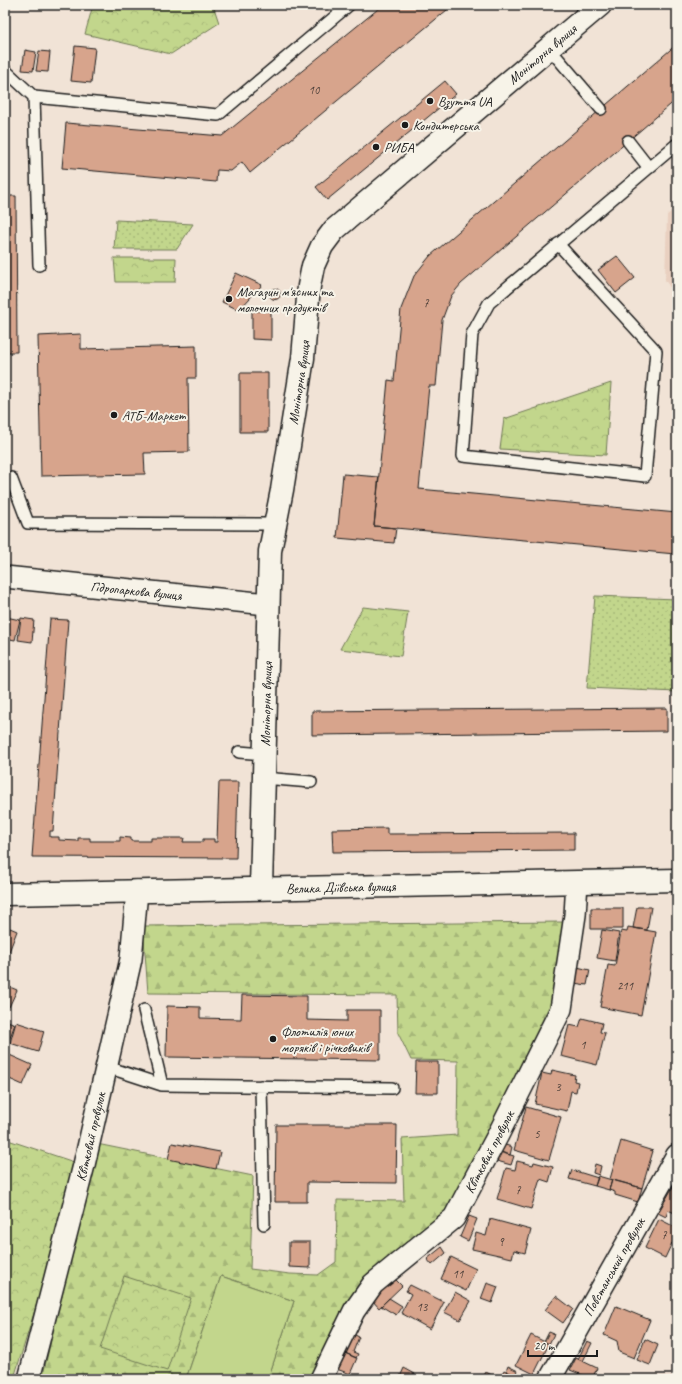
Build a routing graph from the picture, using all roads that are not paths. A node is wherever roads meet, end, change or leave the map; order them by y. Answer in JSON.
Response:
{"nodes":[{"id":1,"x":349,"y":5,"type":"edge"},
{"id":2,"x":600,"y":5,"type":"edge"},
{"id":3,"x":549,"y":48,"type":"junction"},
{"id":4,"x":5,"y":70,"type":"edge"},
{"id":5,"x":34,"y":97,"type":"junction"},
{"id":6,"x":601,"y":109,"type":"dead end"},
{"id":7,"x":628,"y":141,"type":"dead end"},
{"id":8,"x":677,"y":144,"type":"edge"},
{"id":9,"x":649,"y":168,"type":"junction"},
{"id":10,"x":558,"y":244,"type":"junction"},
{"id":11,"x":39,"y":265,"type":"dead end"},
{"id":12,"x":10,"y":478,"type":"dead end"},
{"id":13,"x":276,"y":524,"type":"junction"},
{"id":14,"x":5,"y":577,"type":"edge"},
{"id":15,"x":267,"y":604,"type":"junction"},
{"id":16,"x":239,"y":752,"type":"dead end"},
{"id":17,"x":264,"y":754,"type":"junction"},
{"id":18,"x":263,"y":778,"type":"junction"},
{"id":19,"x":311,"y":782,"type":"dead end"},
{"id":20,"x":677,"y":880,"type":"edge"},
{"id":21,"x":576,"y":882,"type":"junction"},
{"id":22,"x":261,"y":888,"type":"junction"},
{"id":23,"x":137,"y":891,"type":"junction"},
{"id":24,"x":5,"y":894,"type":"edge"},
{"id":25,"x":144,"y":1010,"type":"dead end"},
{"id":26,"x":106,"y":1067,"type":"junction"},
{"id":27,"x":162,"y":1085,"type":"junction"},
{"id":28,"x":261,"y":1086,"type":"junction"},
{"id":29,"x":392,"y":1088,"type":"dead end"},
{"id":30,"x":677,"y":1155,"type":"edge"},
{"id":31,"x":264,"y":1224,"type":"dead end"},
{"id":32,"x":29,"y":1379,"type":"edge"},
{"id":33,"x":321,"y":1379,"type":"edge"},
{"id":34,"x":550,"y":1379,"type":"edge"}],
"edges":[{"from":1,"to":5,"type":"lane"},
{"from":2,"to":3,"type":"street","name":"Моніторна вулиця"},
{"from":3,"to":6,"type":"lane"},
{"from":3,"to":13,"type":"street","name":"Моніторна вулиця"},
{"from":4,"to":5,"type":"lane"},
{"from":5,"to":11,"type":"lane"},
{"from":7,"to":9,"type":"lane"},
{"from":8,"to":9,"type":"lane"},
{"from":9,"to":10,"type":"lane"},
{"from":10,"to":10,"type":"lane"},
{"from":12,"to":13,"type":"lane"},
{"from":13,"to":15,"type":"street","name":"Моніторна вулиця"},
{"from":14,"to":15,"type":"street","name":"Гідропаркова вулиця"},
{"from":15,"to":17,"type":"street","name":"Моніторна вулиця"},
{"from":16,"to":17,"type":"lane"},
{"from":17,"to":18,"type":"street","name":"Моніторна вулиця"},
{"from":18,"to":19,"type":"lane"},
{"from":18,"to":22,"type":"street","name":"Моніторна вулиця"},
{"from":20,"to":21,"type":"street","name":"Велика Діївська вулиця"},
{"from":21,"to":22,"type":"street","name":"Велика Діївська вулиця"},
{"from":21,"to":33,"type":"street","name":"Квітковий провулок"},
{"from":22,"to":23,"type":"street","name":"Велика Діївська вулиця"},
{"from":23,"to":24,"type":"street","name":"Велика Діївська вулиця"},
{"from":23,"to":26,"type":"street","name":"Квітковий провулок"},
{"from":25,"to":27,"type":"lane"},
{"from":26,"to":27,"type":"lane"},
{"from":26,"to":32,"type":"street","name":"Квітковий провулок"},
{"from":27,"to":28,"type":"lane"},
{"from":28,"to":29,"type":"lane"},
{"from":28,"to":31,"type":"lane"},
{"from":30,"to":34,"type":"street","name":"Повстанський провулок"}]}
